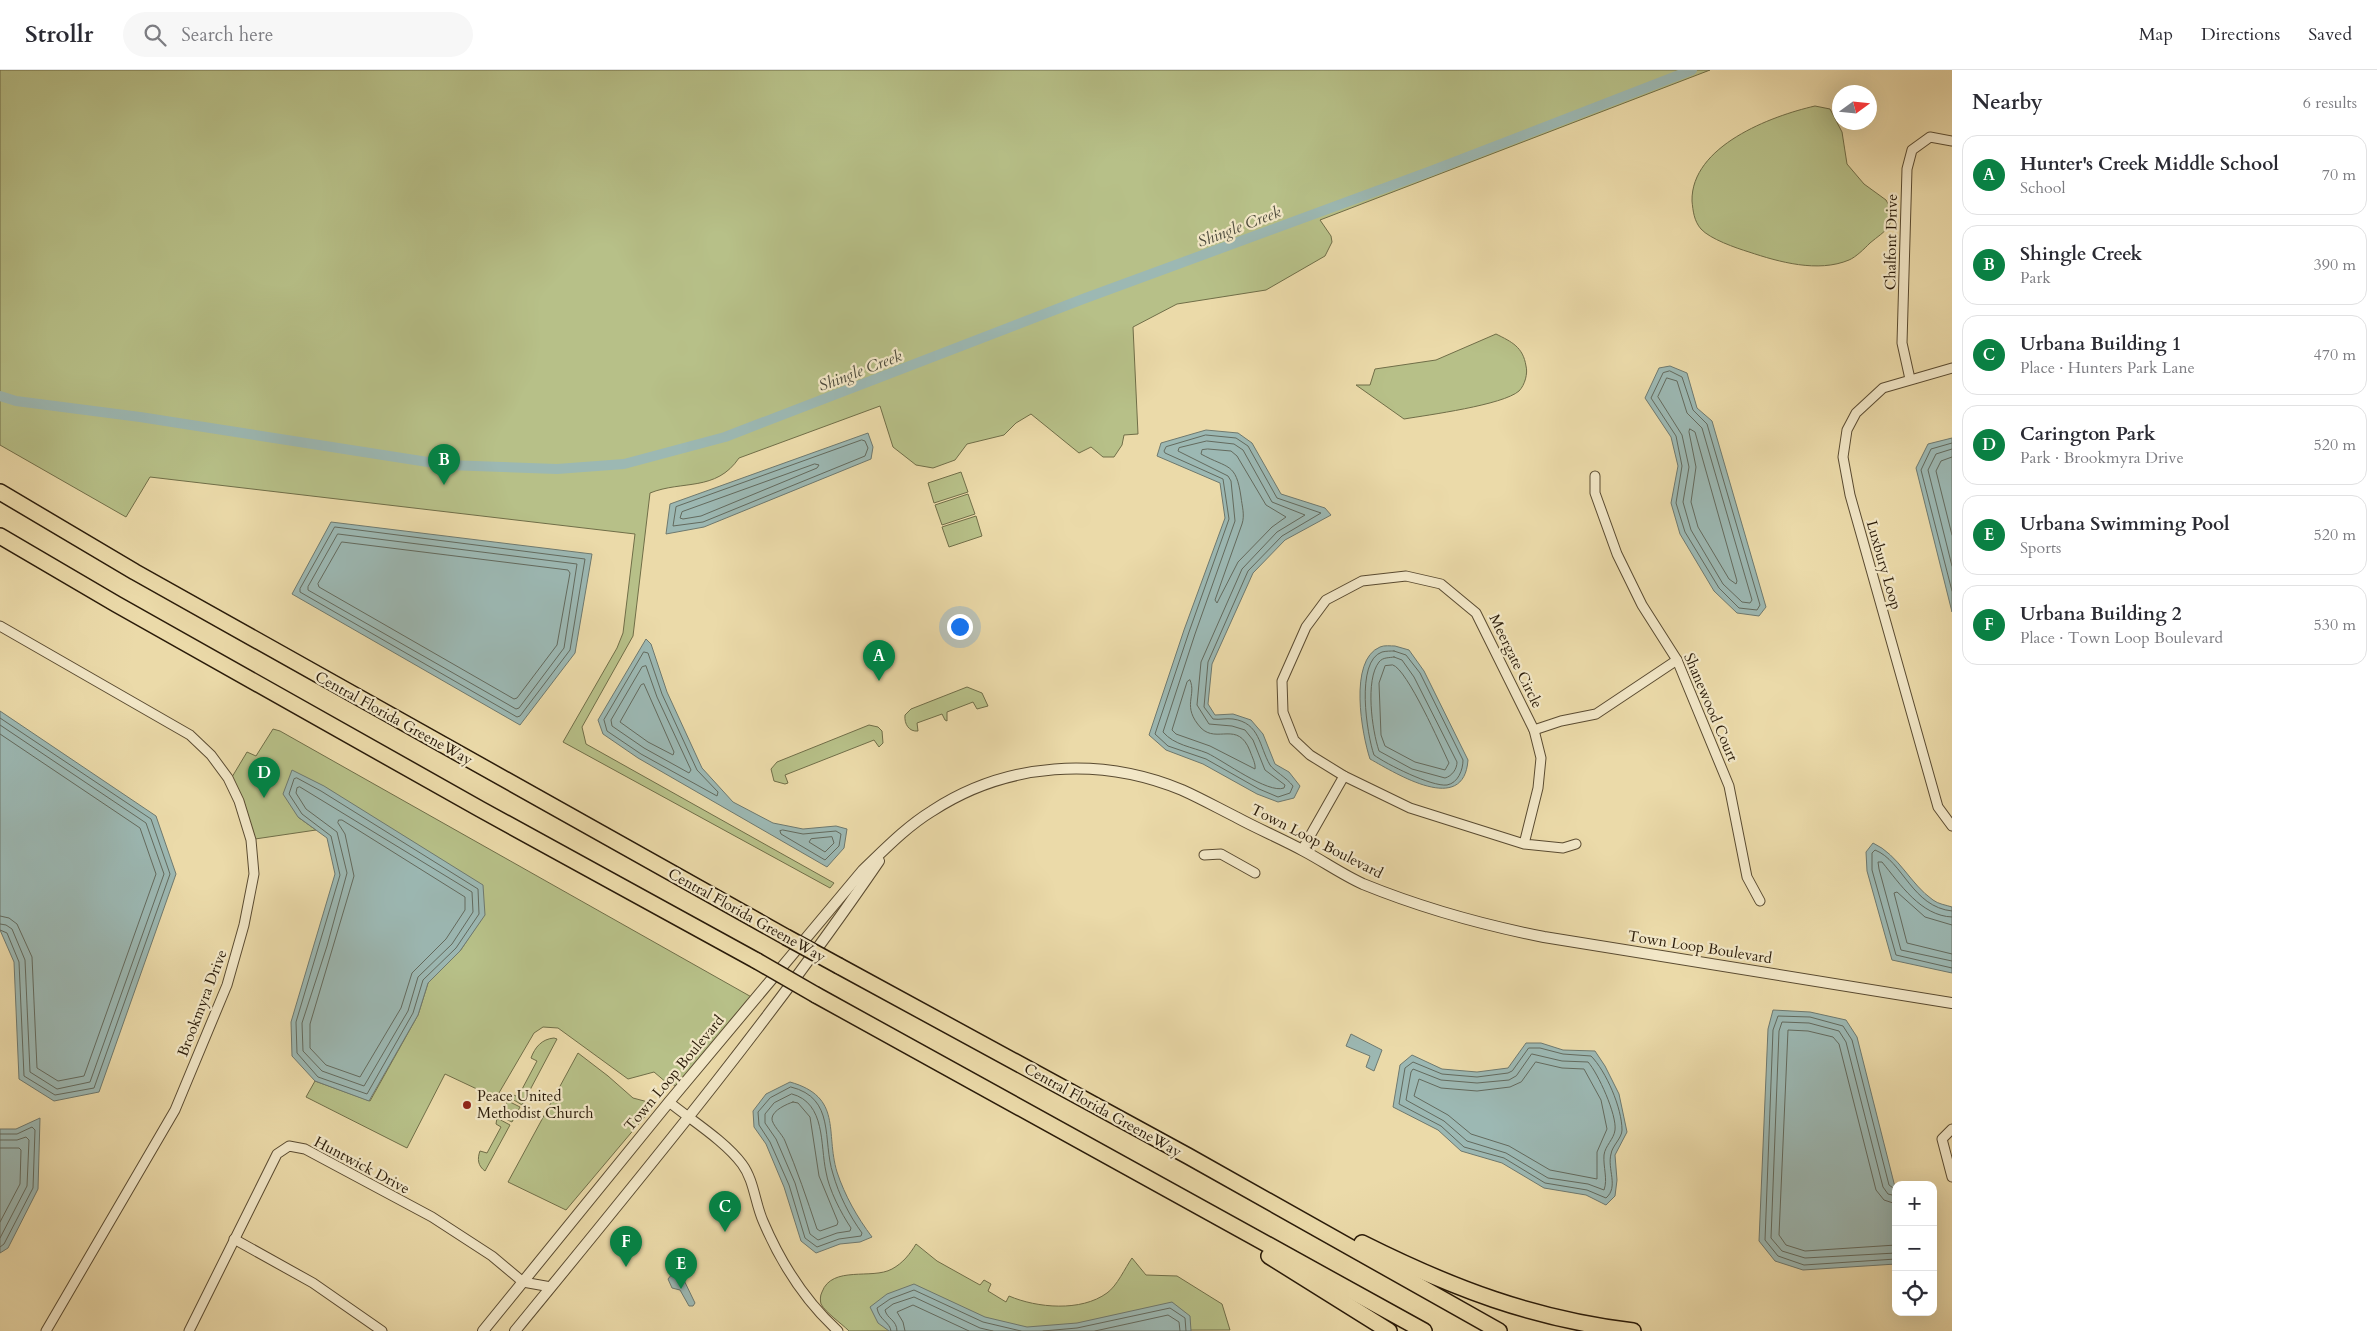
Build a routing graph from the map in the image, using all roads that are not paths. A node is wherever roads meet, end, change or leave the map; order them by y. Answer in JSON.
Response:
{"nodes":[{"id":1,"x":1952,"y":141,"type":"edge"},
{"id":2,"x":1952,"y":368,"type":"edge"},
{"id":3,"x":1910,"y":379,"type":"junction"},
{"id":4,"x":1595,"y":476,"type":"dead end"},
{"id":5,"x":0,"y":492,"type":"edge"},
{"id":6,"x":0,"y":536,"type":"edge"},
{"id":7,"x":0,"y":626,"type":"edge"},
{"id":8,"x":1677,"y":660,"type":"junction"},
{"id":9,"x":1534,"y":730,"type":"junction"},
{"id":10,"x":1344,"y":776,"type":"junction"},
{"id":11,"x":1952,"y":826,"type":"edge"},
{"id":12,"x":894,"y":839,"type":"junction"},
{"id":13,"x":1524,"y":844,"type":"junction"},
{"id":14,"x":1576,"y":844,"type":"dead end"},
{"id":15,"x":1302,"y":850,"type":"junction"},
{"id":16,"x":1204,"y":855,"type":"dead end"},
{"id":17,"x":1255,"y":873,"type":"dead end"},
{"id":18,"x":1760,"y":901,"type":"dead end"},
{"id":19,"x":1952,"y":1003,"type":"edge"},
{"id":20,"x":669,"y":1102,"type":"junction"},
{"id":21,"x":688,"y":1118,"type":"junction"},
{"id":22,"x":1952,"y":1129,"type":"edge"},
{"id":23,"x":1188,"y":1156,"type":"junction"},
{"id":24,"x":1952,"y":1178,"type":"edge"},
{"id":25,"x":1170,"y":1190,"type":"junction"},
{"id":26,"x":234,"y":1239,"type":"junction"},
{"id":27,"x":523,"y":1282,"type":"junction"},
{"id":28,"x":551,"y":1287,"type":"junction"},
{"id":29,"x":46,"y":1331,"type":"edge"},
{"id":30,"x":189,"y":1331,"type":"edge"},
{"id":31,"x":382,"y":1331,"type":"edge"},
{"id":32,"x":483,"y":1331,"type":"edge"},
{"id":33,"x":515,"y":1331,"type":"edge"},
{"id":34,"x":838,"y":1331,"type":"edge"},
{"id":35,"x":1389,"y":1331,"type":"edge"},
{"id":36,"x":1424,"y":1331,"type":"edge"},
{"id":37,"x":1499,"y":1331,"type":"edge"},
{"id":38,"x":1633,"y":1331,"type":"edge"}],
"edges":[{"from":1,"to":3,"type":"street","name":"Chalfont Drive"},
{"from":2,"to":3,"type":"street","name":"Luxbury Loop"},
{"from":3,"to":11,"type":"street","name":"Luxbury Loop"},
{"from":4,"to":8,"type":"street","name":"Shanewood Court"},
{"from":5,"to":23,"type":"highway","name":"Central Florida GreeneWay","bridge":true},
{"from":6,"to":25,"type":"highway","bridge":true},
{"from":7,"to":29,"type":"street","name":"Brookmyra Drive"},
{"from":8,"to":9,"type":"street"},
{"from":8,"to":18,"type":"street","name":"Shanewood Court"},
{"from":9,"to":10,"type":"street","name":"Meergate Circle"},
{"from":9,"to":13,"type":"street","name":"Meergate Circle"},
{"from":10,"to":13,"type":"street","name":"Meergate Circle"},
{"from":10,"to":15,"type":"street"},
{"from":12,"to":15,"type":"street","name":"Town Loop Boulevard"},
{"from":12,"to":20,"type":"street","name":"Town Loop Boulevard"},
{"from":12,"to":21,"type":"street","name":"Town Loop Boulevard"},
{"from":13,"to":14,"type":"street","name":"Meergate Circle"},
{"from":15,"to":19,"type":"street","name":"Town Loop Boulevard"},
{"from":16,"to":17,"type":"street"},
{"from":20,"to":21,"type":"street"},
{"from":20,"to":27,"type":"street","name":"Town Loop Boulevard"},
{"from":21,"to":28,"type":"street","name":"Town Loop Boulevard"},
{"from":21,"to":34,"type":"street"},
{"from":22,"to":24,"type":"street"},
{"from":23,"to":37,"type":"highway","name":"Central Florida GreeneWay"},
{"from":23,"to":38,"type":"highway"},
{"from":25,"to":35,"type":"highway"},
{"from":25,"to":36,"type":"highway"},
{"from":26,"to":27,"type":"street","name":"Huntwick Drive"},
{"from":26,"to":30,"type":"street","name":"Huntwick Drive"},
{"from":26,"to":31,"type":"street"},
{"from":27,"to":28,"type":"street","name":"Huntwick Drive"},
{"from":27,"to":32,"type":"street","name":"Town Loop Boulevard"},
{"from":28,"to":33,"type":"street","name":"Town Loop Boulevard"}]}
